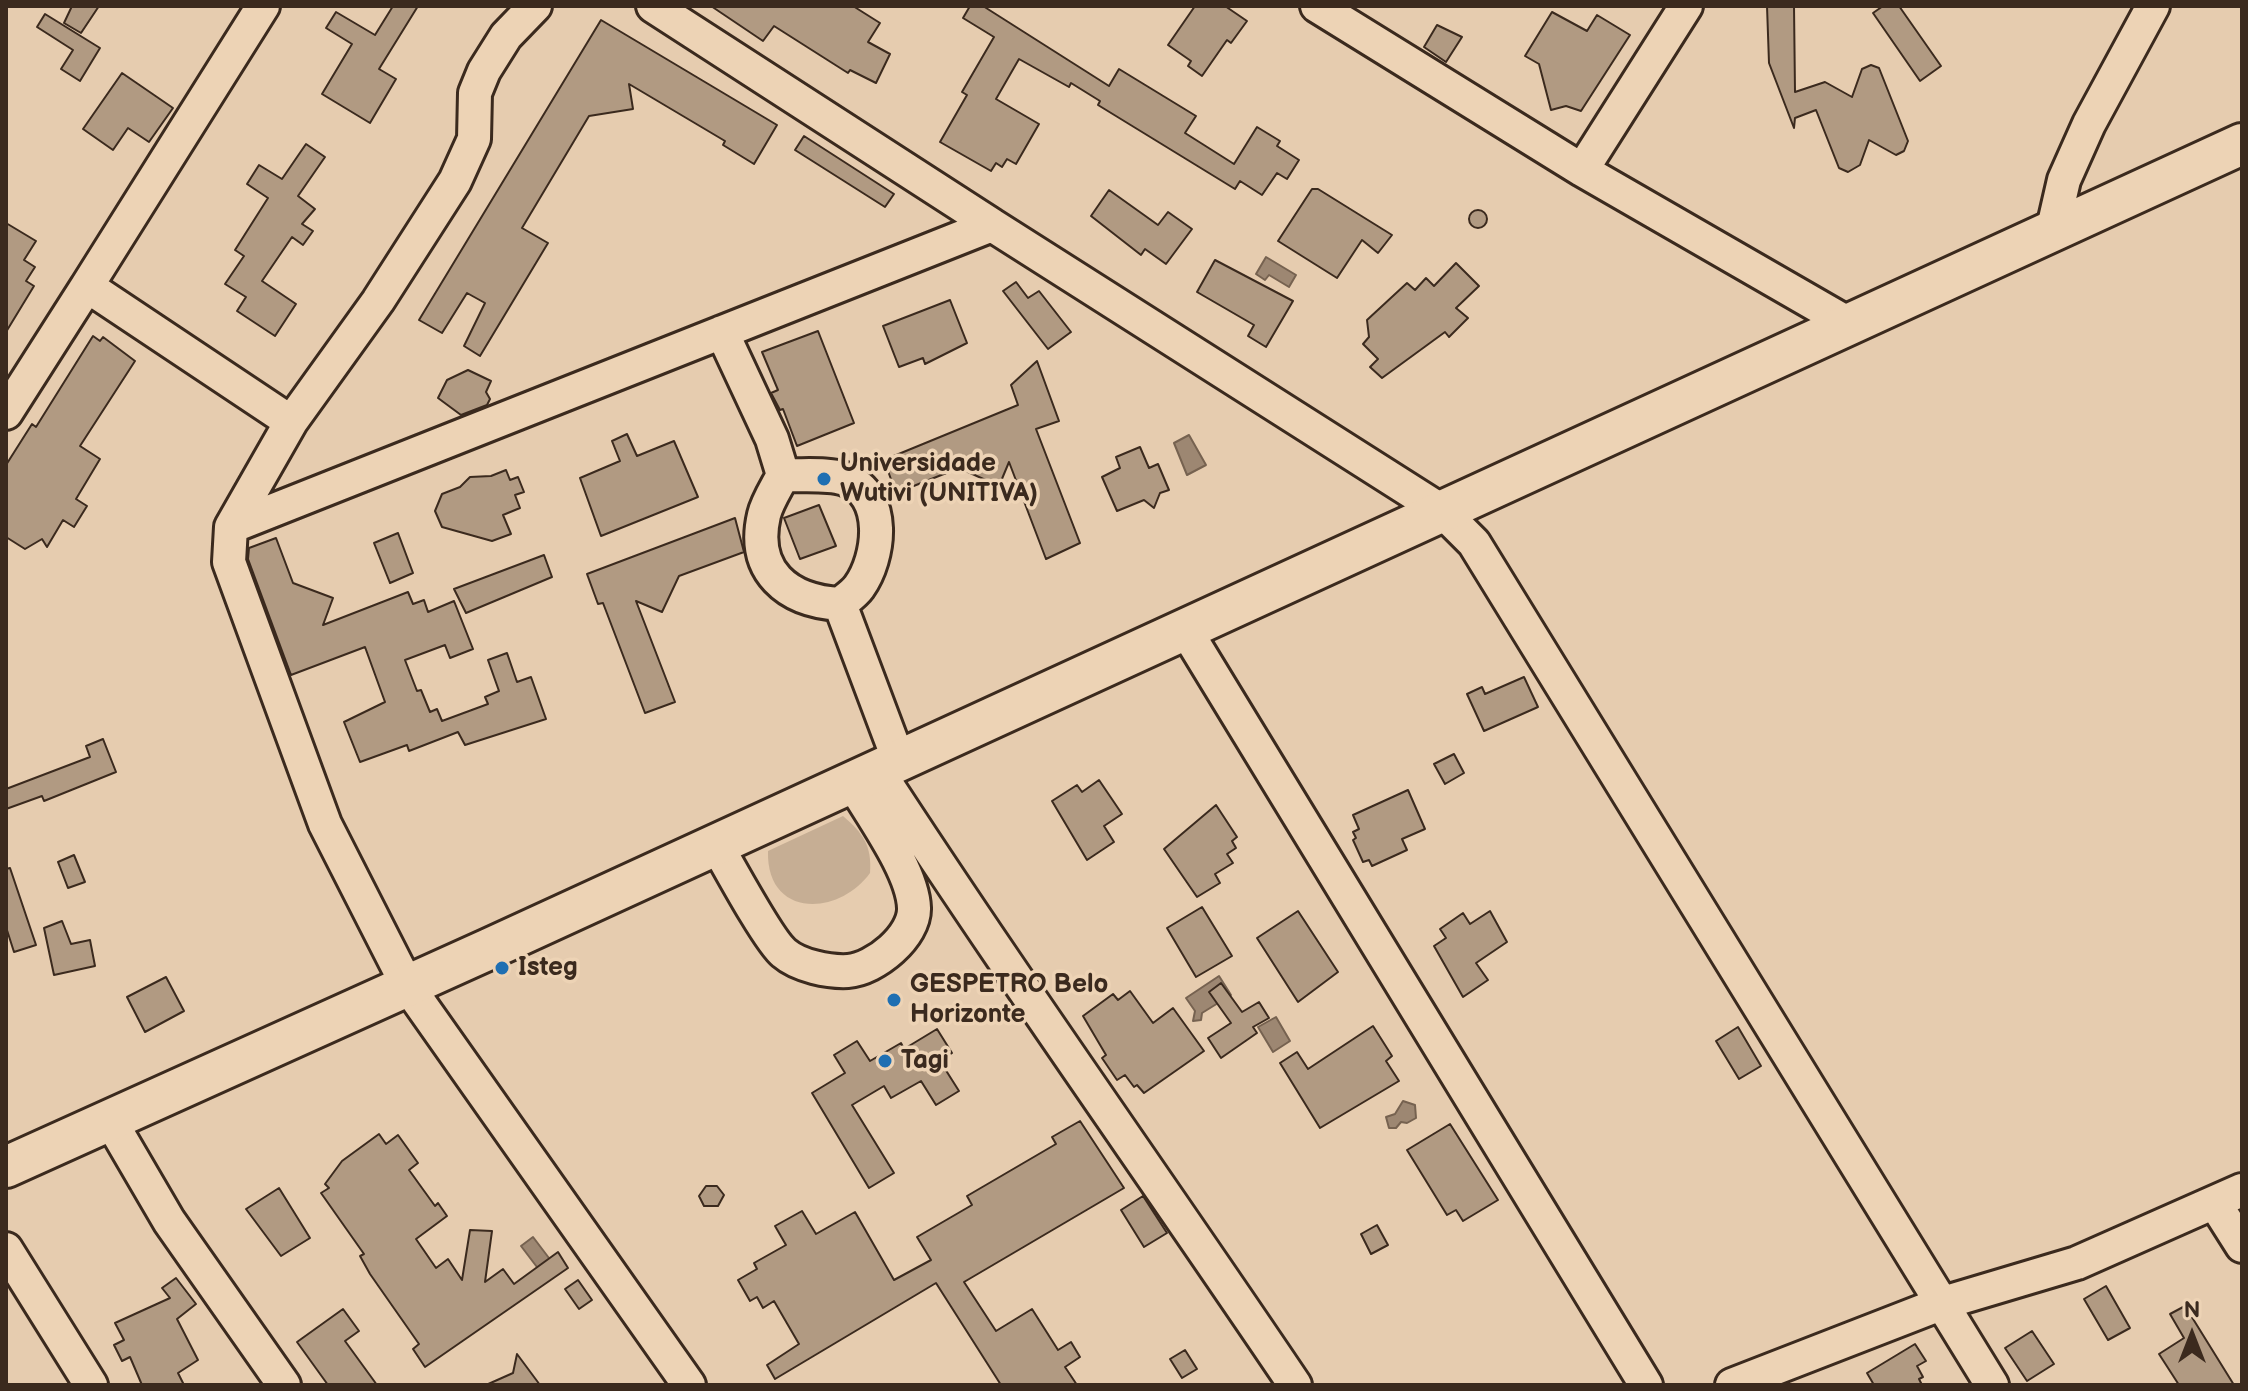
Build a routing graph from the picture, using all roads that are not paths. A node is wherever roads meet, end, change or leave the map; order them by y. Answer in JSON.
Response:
{"nodes":[{"id":1,"x":263,"y":6,"type":"edge"},
{"id":2,"x":535,"y":6,"type":"edge"},
{"id":3,"x":653,"y":6,"type":"edge"},
{"id":4,"x":1317,"y":6,"type":"edge"},
{"id":5,"x":1686,"y":6,"type":"edge"},
{"id":6,"x":2153,"y":6,"type":"edge"},
{"id":7,"x":2242,"y":144,"type":"edge"},
{"id":8,"x":1582,"y":170,"type":"junction"},
{"id":9,"x":992,"y":225,"type":"junction"},
{"id":10,"x":2053,"y":228,"type":"junction"},
{"id":11,"x":87,"y":286,"type":"junction"},
{"id":12,"x":1851,"y":325,"type":"junction"},
{"id":13,"x":722,"y":332,"type":"junction"},
{"id":14,"x":6,"y":413,"type":"edge"},
{"id":15,"x":291,"y":422,"type":"junction"},
{"id":16,"x":783,"y":475,"type":"junction"},
{"id":17,"x":1442,"y":511,"type":"junction"},
{"id":18,"x":231,"y":527,"type":"junction"},
{"id":19,"x":840,"y":604,"type":"junction"},
{"id":20,"x":1185,"y":629,"type":"junction"},
{"id":21,"x":876,"y":771,"type":"junction"},
{"id":22,"x":716,"y":844,"type":"junction"},
{"id":23,"x":407,"y":985,"type":"junction"},
{"id":24,"x":110,"y":1120,"type":"junction"},
{"id":25,"x":6,"y":1167,"type":"edge"},
{"id":26,"x":2229,"y":1198,"type":"edge"},
{"id":27,"x":2242,"y":1246,"type":"edge"},
{"id":28,"x":6,"y":1249,"type":"edge"},
{"id":29,"x":1943,"y":1303,"type":"junction"},
{"id":30,"x":91,"y":1385,"type":"edge"},
{"id":31,"x":284,"y":1385,"type":"edge"},
{"id":32,"x":689,"y":1385,"type":"edge"},
{"id":33,"x":1295,"y":1385,"type":"edge"},
{"id":34,"x":1646,"y":1385,"type":"edge"},
{"id":35,"x":1732,"y":1385,"type":"edge"},
{"id":36,"x":1992,"y":1385,"type":"edge"}],
"edges":[{"from":1,"to":11,"type":"street"},
{"from":2,"to":15,"type":"street"},
{"from":3,"to":9,"type":"street"},
{"from":4,"to":8,"type":"street"},
{"from":5,"to":8,"type":"street"},
{"from":6,"to":10,"type":"street"},
{"from":7,"to":10,"type":"main road"},
{"from":8,"to":12,"type":"street"},
{"from":9,"to":13,"type":"street"},
{"from":9,"to":17,"type":"street"},
{"from":10,"to":12,"type":"main road"},
{"from":11,"to":14,"type":"street"},
{"from":11,"to":15,"type":"street"},
{"from":12,"to":17,"type":"main road"},
{"from":13,"to":16,"type":"street"},
{"from":13,"to":18,"type":"street"},
{"from":15,"to":18,"type":"street"},
{"from":16,"to":19,"type":"street"},
{"from":16,"to":19,"type":"street"},
{"from":17,"to":20,"type":"main road"},
{"from":17,"to":29,"type":"street"},
{"from":18,"to":23,"type":"street"},
{"from":19,"to":21,"type":"street"},
{"from":20,"to":21,"type":"main road"},
{"from":20,"to":34,"type":"street"},
{"from":21,"to":22,"type":"main road"},
{"from":21,"to":22,"type":"street"},
{"from":21,"to":33,"type":"street"},
{"from":22,"to":23,"type":"main road"},
{"from":23,"to":24,"type":"main road"},
{"from":23,"to":32,"type":"street"},
{"from":24,"to":25,"type":"main road"},
{"from":24,"to":31,"type":"street"},
{"from":26,"to":27,"type":"street"},
{"from":26,"to":29,"type":"street"},
{"from":28,"to":30,"type":"street"},
{"from":29,"to":35,"type":"street"},
{"from":29,"to":36,"type":"street"}]}
